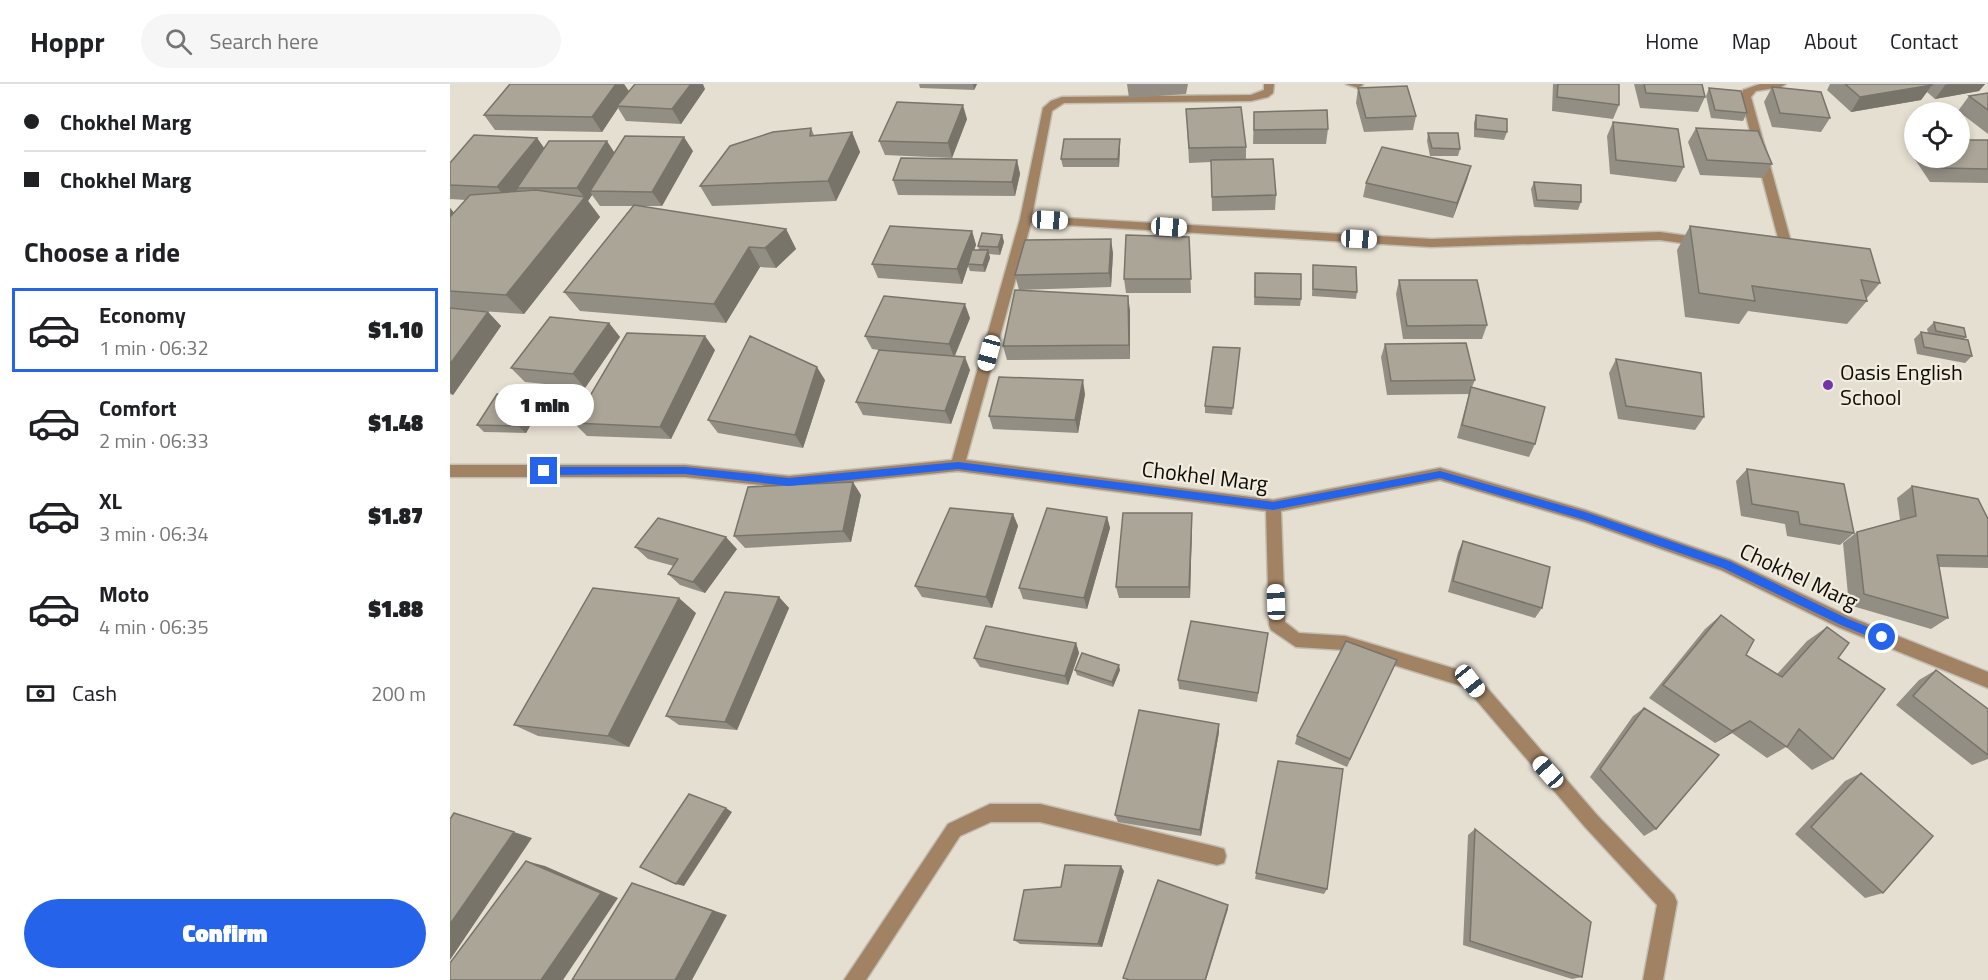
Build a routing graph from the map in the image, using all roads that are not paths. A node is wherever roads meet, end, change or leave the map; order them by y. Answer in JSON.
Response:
{"nodes":[{"id":1,"x":1269,"y":84,"type":"edge"},
{"id":2,"x":1351,"y":84,"type":"edge"},
{"id":3,"x":1781,"y":84,"type":"edge"},
{"id":4,"x":1358,"y":85,"type":"edge"},
{"id":5,"x":1026,"y":219,"type":"junction"},
{"id":6,"x":1717,"y":243,"type":"edge"},
{"id":7,"x":1762,"y":250,"type":"edge"},
{"id":8,"x":958,"y":465,"type":"junction"},
{"id":9,"x":450,"y":471,"type":"edge"},
{"id":10,"x":1273,"y":506,"type":"junction"},
{"id":11,"x":1988,"y":680,"type":"edge"},
{"id":12,"x":1217,"y":856,"type":"dead end"},
{"id":13,"x":854,"y":980,"type":"edge"},
{"id":14,"x":1653,"y":980,"type":"edge"}],
"edges":[{"from":1,"to":5,"type":"street"},
{"from":2,"to":4,"type":"street"},
{"from":3,"to":7,"type":"street"},
{"from":5,"to":6,"type":"street"},
{"from":5,"to":8,"type":"street"},
{"from":8,"to":9,"type":"street","name":"Chokhel Marg"},
{"from":8,"to":10,"type":"street","name":"Chokhel Marg"},
{"from":10,"to":11,"type":"street","name":"Chokhel Marg"},
{"from":10,"to":14,"type":"street"},
{"from":12,"to":13,"type":"street"}]}
